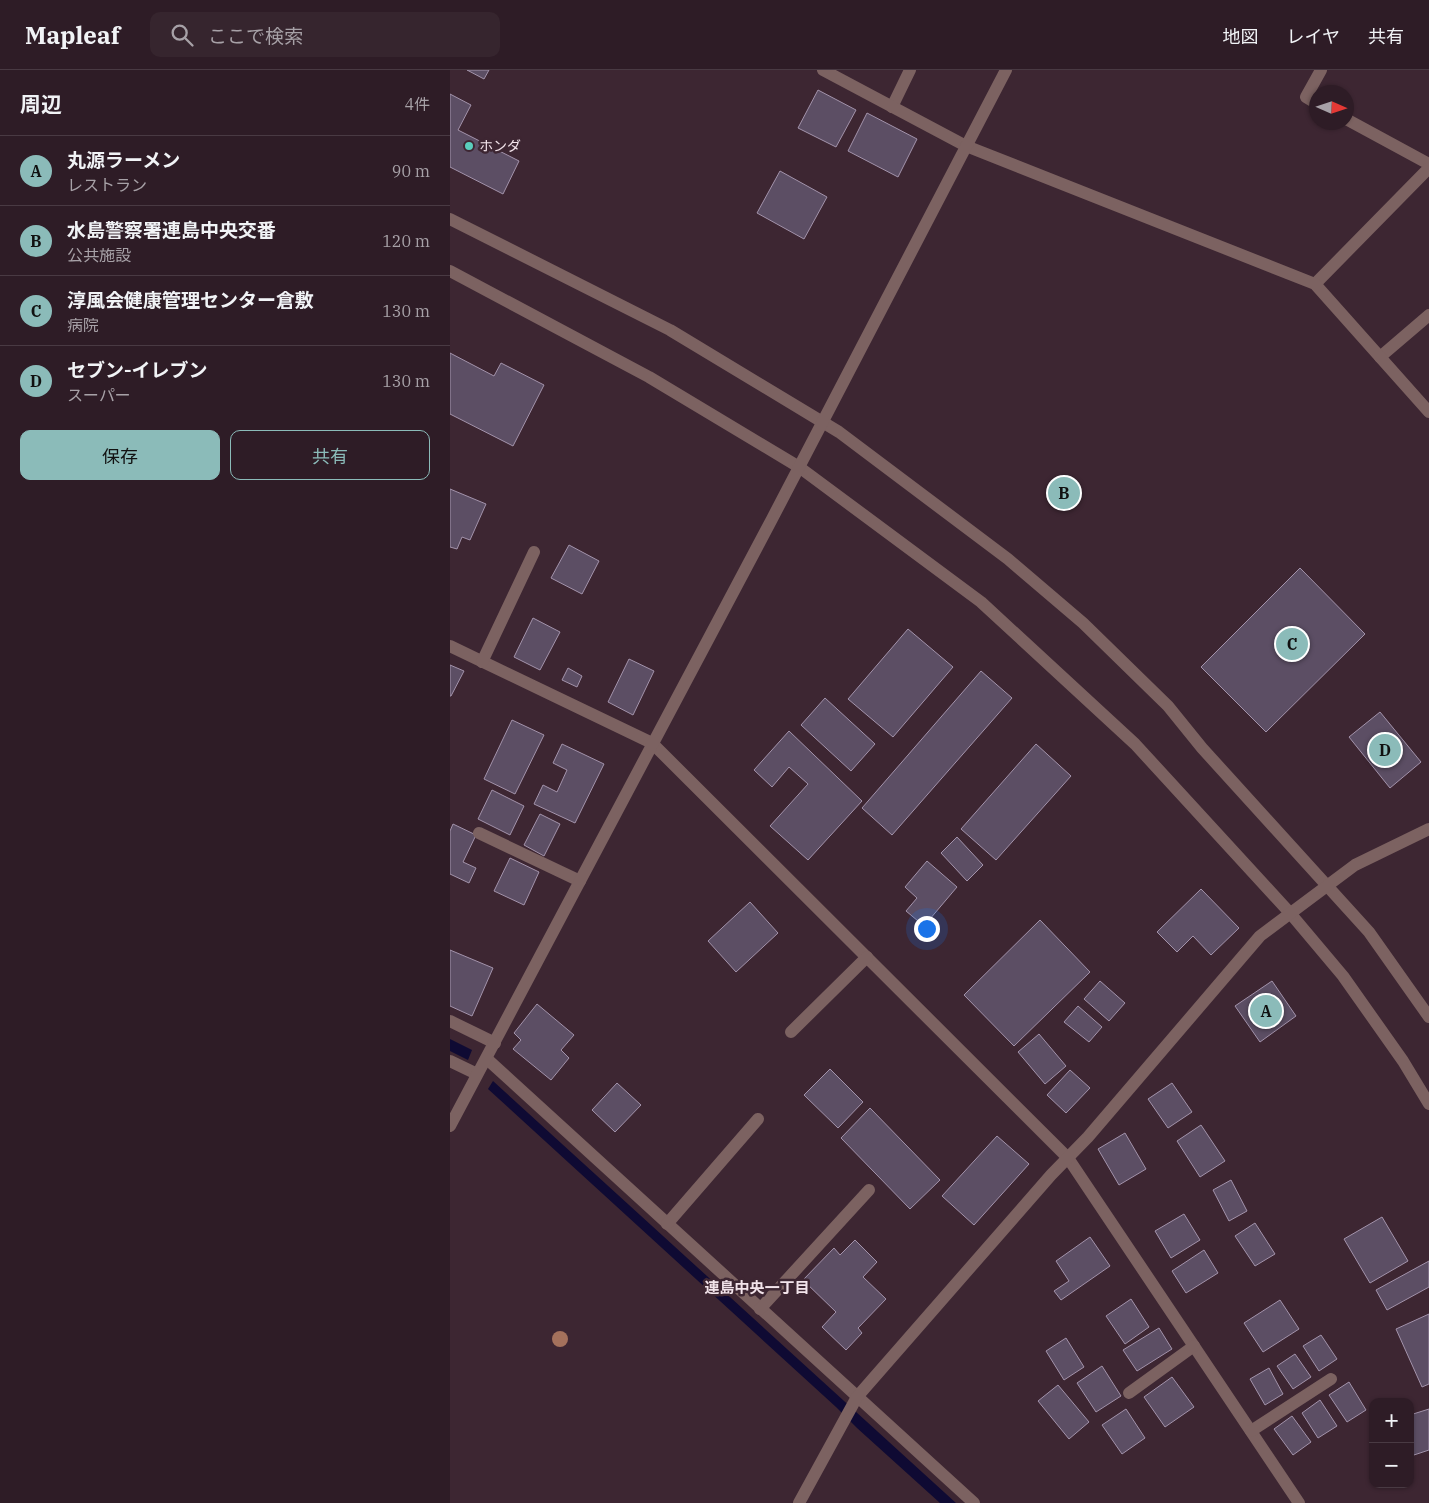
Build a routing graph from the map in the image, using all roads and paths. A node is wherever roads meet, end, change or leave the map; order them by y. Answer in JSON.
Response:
{"nodes":[{"id":1,"x":823,"y":70,"type":"edge"},
{"id":2,"x":910,"y":70,"type":"edge"},
{"id":3,"x":1006,"y":70,"type":"edge"},
{"id":4,"x":1321,"y":70,"type":"edge"},
{"id":5,"x":1313,"y":85,"type":"edge"},
{"id":6,"x":892,"y":107,"type":"junction"},
{"id":7,"x":1354,"y":124,"type":"edge"},
{"id":8,"x":966,"y":146,"type":"junction"},
{"id":9,"x":1429,"y":166,"type":"edge"},
{"id":10,"x":450,"y":219,"type":"edge"},
{"id":11,"x":450,"y":271,"type":"edge"},
{"id":12,"x":1315,"y":284,"type":"junction"},
{"id":13,"x":1429,"y":315,"type":"edge"},
{"id":14,"x":1380,"y":357,"type":"junction"},
{"id":15,"x":1429,"y":412,"type":"edge"},
{"id":16,"x":822,"y":422,"type":"junction"},
{"id":17,"x":799,"y":466,"type":"junction"},
{"id":18,"x":534,"y":552,"type":"dead end"},
{"id":19,"x":450,"y":646,"type":"edge"},
{"id":20,"x":482,"y":662,"type":"junction"},
{"id":21,"x":652,"y":743,"type":"junction"},
{"id":22,"x":1429,"y":829,"type":"edge"},
{"id":23,"x":479,"y":833,"type":"dead end"},
{"id":24,"x":580,"y":881,"type":"junction"},
{"id":25,"x":1326,"y":886,"type":"junction"},
{"id":26,"x":1290,"y":913,"type":"junction"},
{"id":27,"x":867,"y":957,"type":"junction"},
{"id":28,"x":1429,"y":1016,"type":"edge"},
{"id":29,"x":450,"y":1022,"type":"edge"},
{"id":30,"x":791,"y":1032,"type":"dead end"},
{"id":31,"x":495,"y":1043,"type":"junction"},
{"id":32,"x":487,"y":1059,"type":"junction"},
{"id":33,"x":450,"y":1060,"type":"edge"},
{"id":34,"x":477,"y":1074,"type":"junction"},
{"id":35,"x":1429,"y":1104,"type":"edge"},
{"id":36,"x":758,"y":1119,"type":"dead end"},
{"id":37,"x":450,"y":1126,"type":"edge"},
{"id":38,"x":1068,"y":1158,"type":"junction"},
{"id":39,"x":869,"y":1190,"type":"dead end"},
{"id":40,"x":667,"y":1224,"type":"junction"},
{"id":41,"x":760,"y":1310,"type":"junction"},
{"id":42,"x":1194,"y":1346,"type":"junction"},
{"id":43,"x":1331,"y":1379,"type":"dead end"},
{"id":44,"x":1128,"y":1393,"type":"dead end"},
{"id":45,"x":856,"y":1398,"type":"junction"},
{"id":46,"x":1251,"y":1431,"type":"junction"},
{"id":47,"x":800,"y":1503,"type":"edge"},
{"id":48,"x":974,"y":1503,"type":"edge"},
{"id":49,"x":1299,"y":1503,"type":"edge"}],
"edges":[{"from":1,"to":6,"type":"street"},
{"from":2,"to":6,"type":"street"},
{"from":3,"to":8,"type":"street"},
{"from":4,"to":5,"type":"street"},
{"from":6,"to":8,"type":"street"},
{"from":7,"to":9,"type":"street"},
{"from":8,"to":12,"type":"street"},
{"from":8,"to":16,"type":"street"},
{"from":9,"to":12,"type":"street"},
{"from":10,"to":16,"type":"street"},
{"from":11,"to":17,"type":"street"},
{"from":12,"to":14,"type":"street"},
{"from":13,"to":14,"type":"street"},
{"from":14,"to":15,"type":"street"},
{"from":16,"to":17,"type":"street"},
{"from":16,"to":25,"type":"street"},
{"from":17,"to":21,"type":"street"},
{"from":17,"to":26,"type":"street"},
{"from":18,"to":20,"type":"street"},
{"from":19,"to":20,"type":"street"},
{"from":20,"to":21,"type":"street"},
{"from":21,"to":24,"type":"street"},
{"from":21,"to":27,"type":"street"},
{"from":22,"to":25,"type":"street"},
{"from":23,"to":24,"type":"street"},
{"from":24,"to":31,"type":"street"},
{"from":25,"to":26,"type":"street"},
{"from":25,"to":28,"type":"street"},
{"from":26,"to":35,"type":"street"},
{"from":26,"to":38,"type":"street"},
{"from":27,"to":30,"type":"street"},
{"from":27,"to":38,"type":"street"},
{"from":29,"to":31,"type":"street"},
{"from":31,"to":32,"type":"street"},
{"from":32,"to":34,"type":"street"},
{"from":32,"to":40,"type":"street"},
{"from":33,"to":34,"type":"street"},
{"from":34,"to":37,"type":"street"},
{"from":36,"to":40,"type":"street"},
{"from":38,"to":42,"type":"street"},
{"from":38,"to":45,"type":"street"},
{"from":39,"to":41,"type":"street"},
{"from":40,"to":41,"type":"street"},
{"from":41,"to":45,"type":"street"},
{"from":42,"to":44,"type":"street"},
{"from":42,"to":46,"type":"street"},
{"from":43,"to":46,"type":"street"},
{"from":45,"to":47,"type":"street"},
{"from":45,"to":48,"type":"street"},
{"from":46,"to":49,"type":"street"}]}
